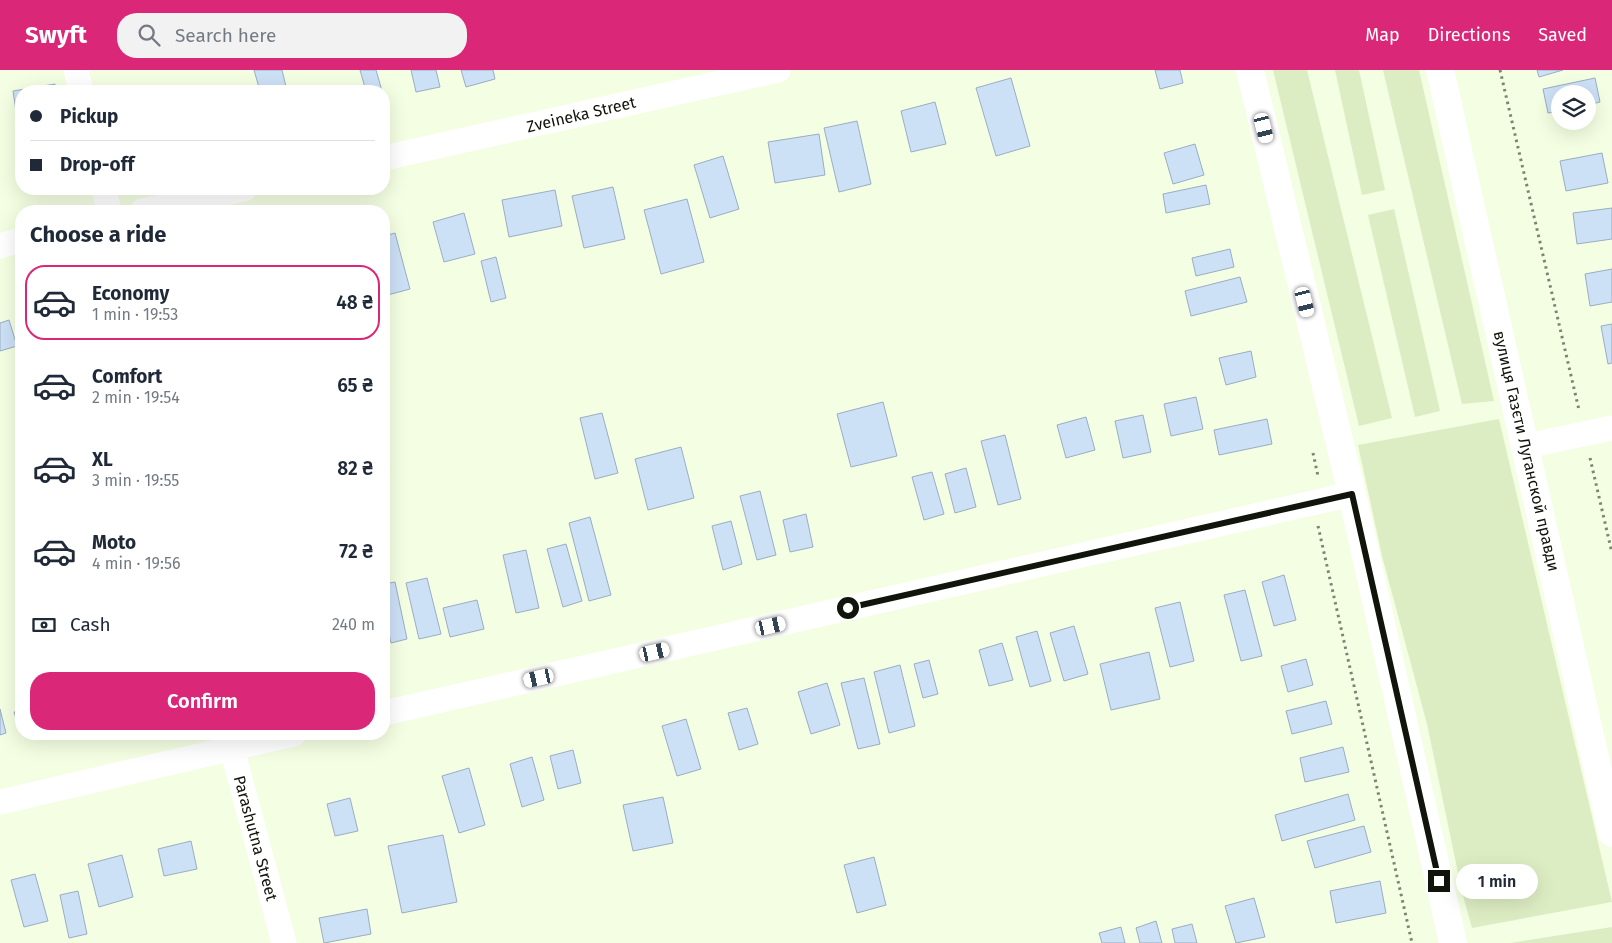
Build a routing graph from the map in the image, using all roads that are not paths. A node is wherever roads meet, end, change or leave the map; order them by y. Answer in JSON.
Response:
{"nodes":[{"id":1,"x":76,"y":70,"type":"edge"},
{"id":2,"x":778,"y":70,"type":"edge"},
{"id":3,"x":1250,"y":70,"type":"edge"},
{"id":4,"x":1440,"y":70,"type":"edge"},
{"id":5,"x":80,"y":85,"type":"edge"},
{"id":6,"x":390,"y":157,"type":"edge"},
{"id":7,"x":216,"y":195,"type":"edge"},
{"id":8,"x":170,"y":205,"type":"edge"},
{"id":9,"x":15,"y":242,"type":"edge"},
{"id":10,"x":0,"y":246,"type":"edge"},
{"id":11,"x":1612,"y":428,"type":"edge"},
{"id":12,"x":1526,"y":446,"type":"junction"},
{"id":13,"x":1352,"y":494,"type":"junction"},
{"id":14,"x":390,"y":712,"type":"edge"},
{"id":15,"x":230,"y":741,"type":"edge"},
{"id":16,"x":0,"y":802,"type":"edge"},
{"id":17,"x":1612,"y":833,"type":"edge"},
{"id":18,"x":1447,"y":942,"type":"edge"},
{"id":19,"x":284,"y":943,"type":"edge"}],
"edges":[{"from":1,"to":5,"type":"street"},
{"from":2,"to":6,"type":"street","name":"Zveineka Street"},
{"from":3,"to":13,"type":"street"},
{"from":4,"to":12,"type":"street","name":"вулиця Газєти Луганской правди"},
{"from":7,"to":8,"type":"street"},
{"from":9,"to":10,"type":"street"},
{"from":11,"to":12,"type":"street"},
{"from":12,"to":17,"type":"street","name":"вулиця Газєти Луганской правди"},
{"from":13,"to":14,"type":"street"},
{"from":13,"to":18,"type":"street"},
{"from":15,"to":16,"type":"street"},
{"from":15,"to":19,"type":"street","name":"Parashutna Street"}]}
